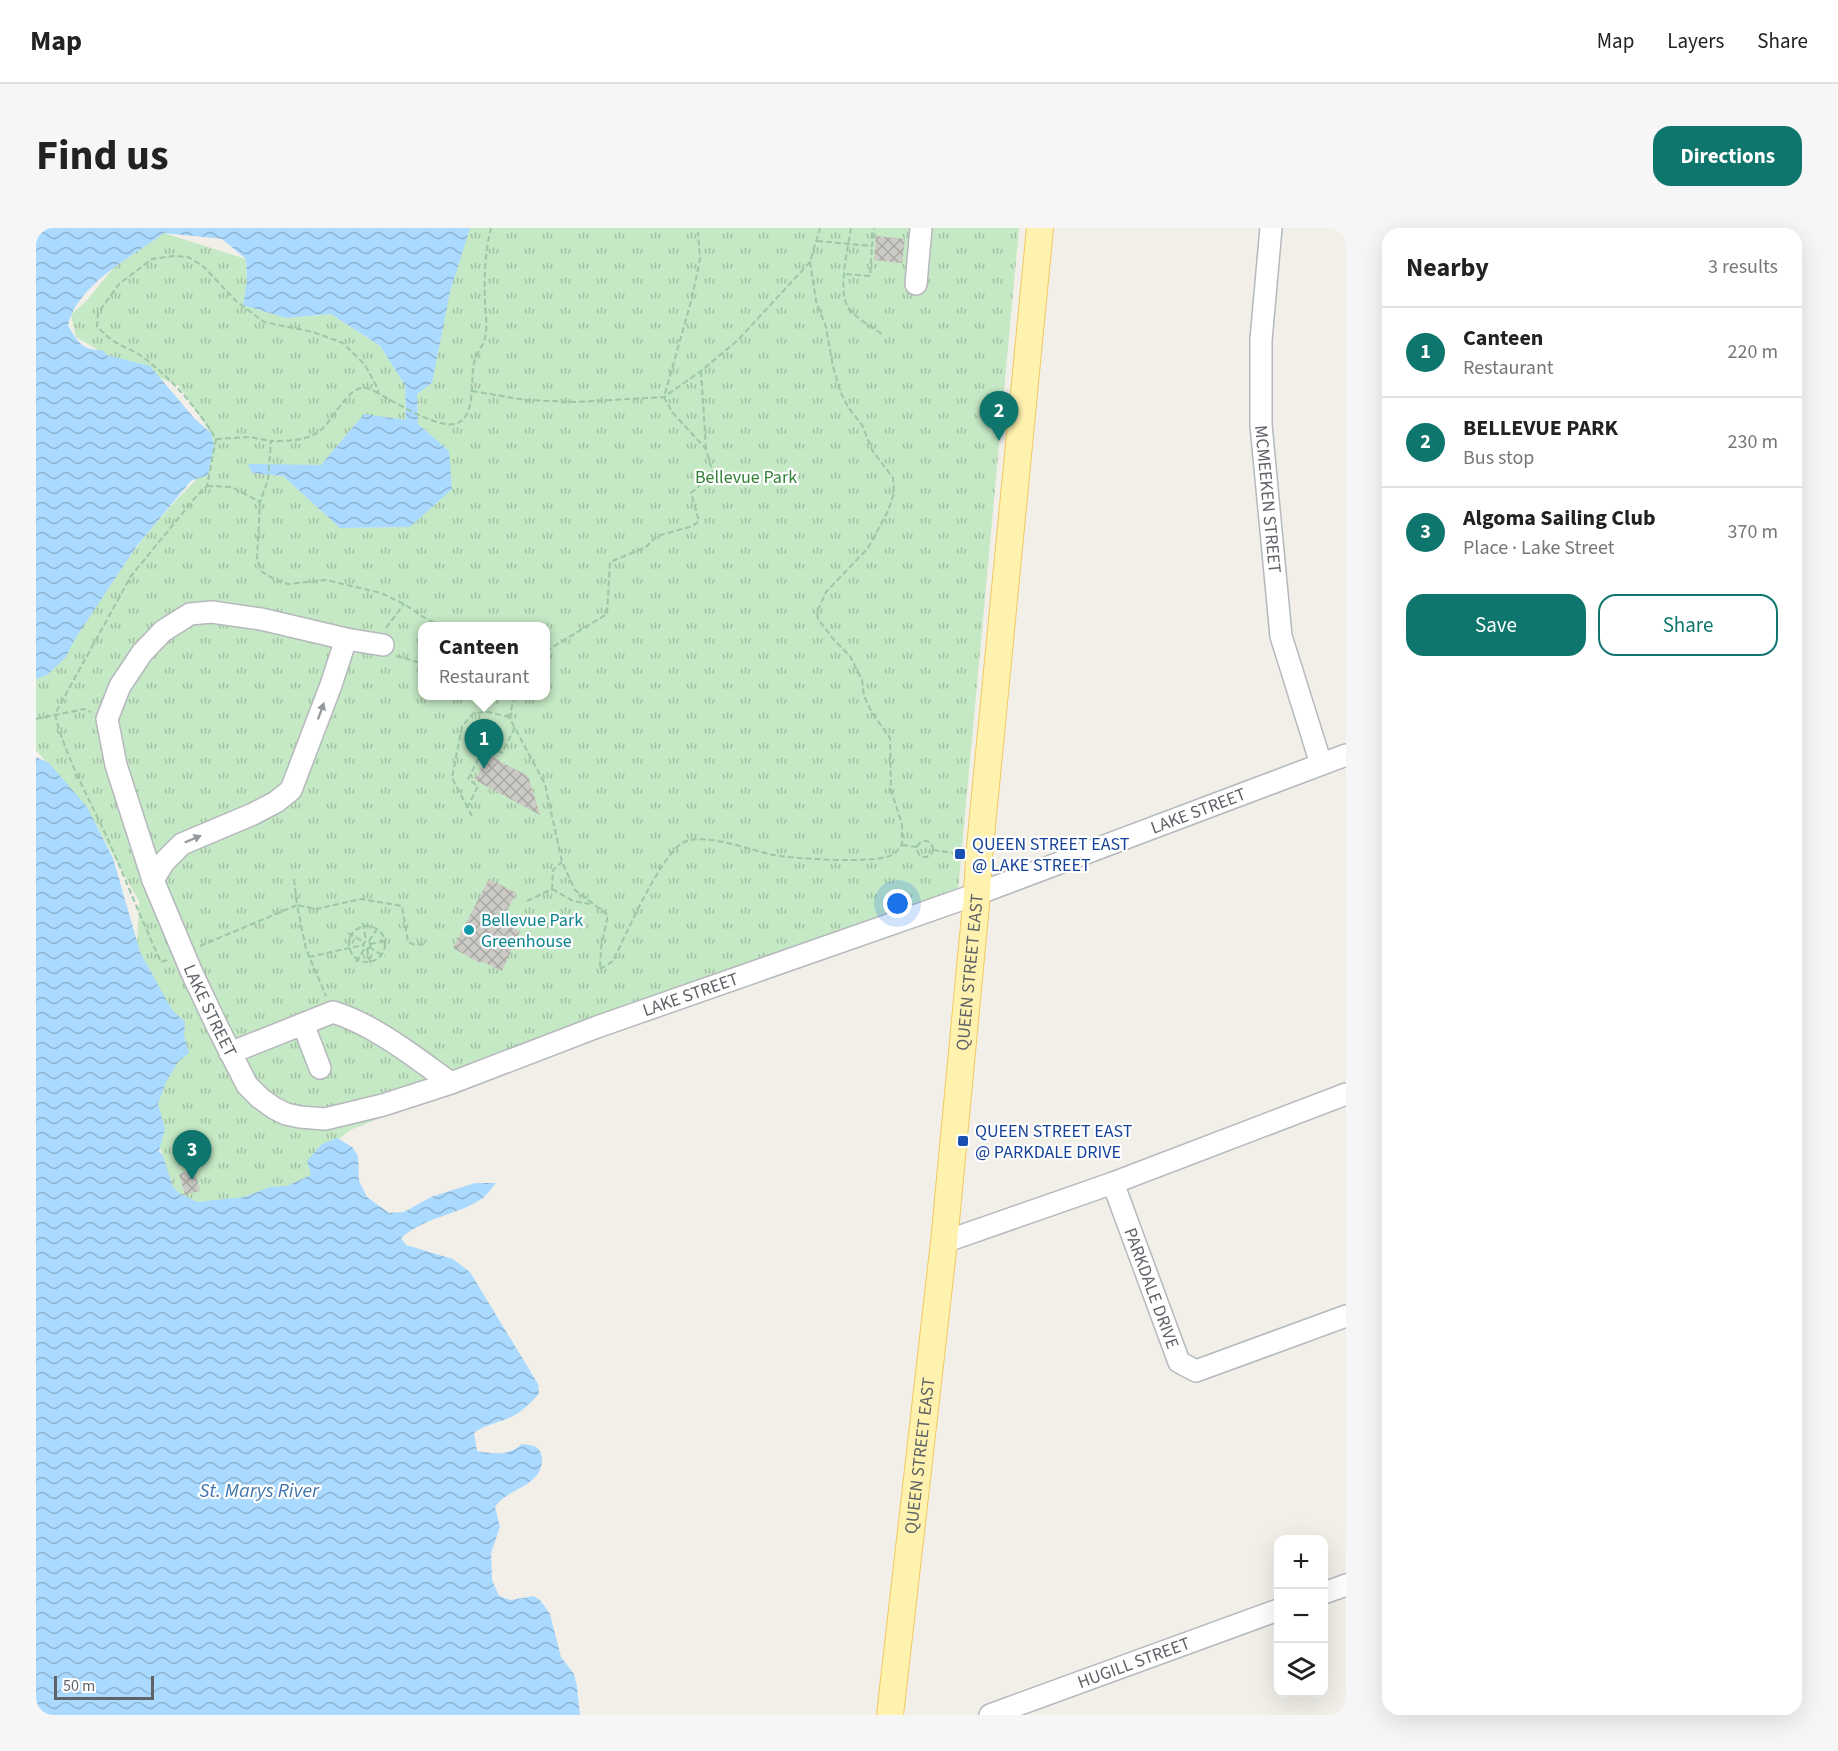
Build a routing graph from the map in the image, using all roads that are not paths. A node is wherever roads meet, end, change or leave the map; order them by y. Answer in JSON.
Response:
{"nodes":[{"id":1,"x":921,"y":228,"type":"edge"},
{"id":2,"x":1040,"y":228,"type":"edge"},
{"id":3,"x":1271,"y":228,"type":"edge"},
{"id":4,"x":916,"y":284,"type":"dead end"},
{"id":5,"x":346,"y":639,"type":"junction"},
{"id":6,"x":383,"y":645,"type":"road end"},
{"id":7,"x":1346,"y":755,"type":"edge"},
{"id":8,"x":1321,"y":764,"type":"junction"},
{"id":9,"x":153,"y":880,"type":"junction"},
{"id":10,"x":977,"y":894,"type":"junction"},
{"id":11,"x":303,"y":1024,"type":"junction"},
{"id":12,"x":231,"y":1053,"type":"junction"},
{"id":13,"x":320,"y":1068,"type":"dead end"},
{"id":14,"x":451,"y":1083,"type":"junction"},
{"id":15,"x":1346,"y":1094,"type":"edge"},
{"id":16,"x":1113,"y":1183,"type":"junction"},
{"id":17,"x":944,"y":1242,"type":"junction"},
{"id":18,"x":1346,"y":1316,"type":"edge"},
{"id":19,"x":1346,"y":1585,"type":"edge"},
{"id":20,"x":1328,"y":1591,"type":"edge"},
{"id":21,"x":1274,"y":1611,"type":"edge"},
{"id":22,"x":890,"y":1715,"type":"edge"},
{"id":23,"x":990,"y":1715,"type":"edge"}],
"edges":[{"from":1,"to":4,"type":"street"},
{"from":2,"to":10,"type":"main road","name":"QUEEN STREET EAST"},
{"from":3,"to":8,"type":"street","name":"MCMEEKEN STREET"},
{"from":5,"to":6,"type":"street"},
{"from":9,"to":5,"type":"street","one_way":true},
{"from":5,"to":9,"type":"street","name":"LAKE STREET"},
{"from":7,"to":8,"type":"street","name":"LAKE STREET"},
{"from":8,"to":10,"type":"street","name":"LAKE STREET"},
{"from":9,"to":12,"type":"street","name":"LAKE STREET"},
{"from":10,"to":14,"type":"street","name":"LAKE STREET"},
{"from":10,"to":17,"type":"main road","name":"QUEEN STREET EAST"},
{"from":11,"to":12,"type":"street"},
{"from":11,"to":13,"type":"street"},
{"from":11,"to":14,"type":"street"},
{"from":12,"to":14,"type":"street","name":"LAKE STREET"},
{"from":15,"to":16,"type":"street"},
{"from":16,"to":17,"type":"street"},
{"from":16,"to":18,"type":"street","name":"PARKDALE DRIVE"},
{"from":17,"to":22,"type":"main road","name":"QUEEN STREET EAST"},
{"from":19,"to":20,"type":"street"},
{"from":21,"to":23,"type":"street","name":"HUGILL STREET"}]}
